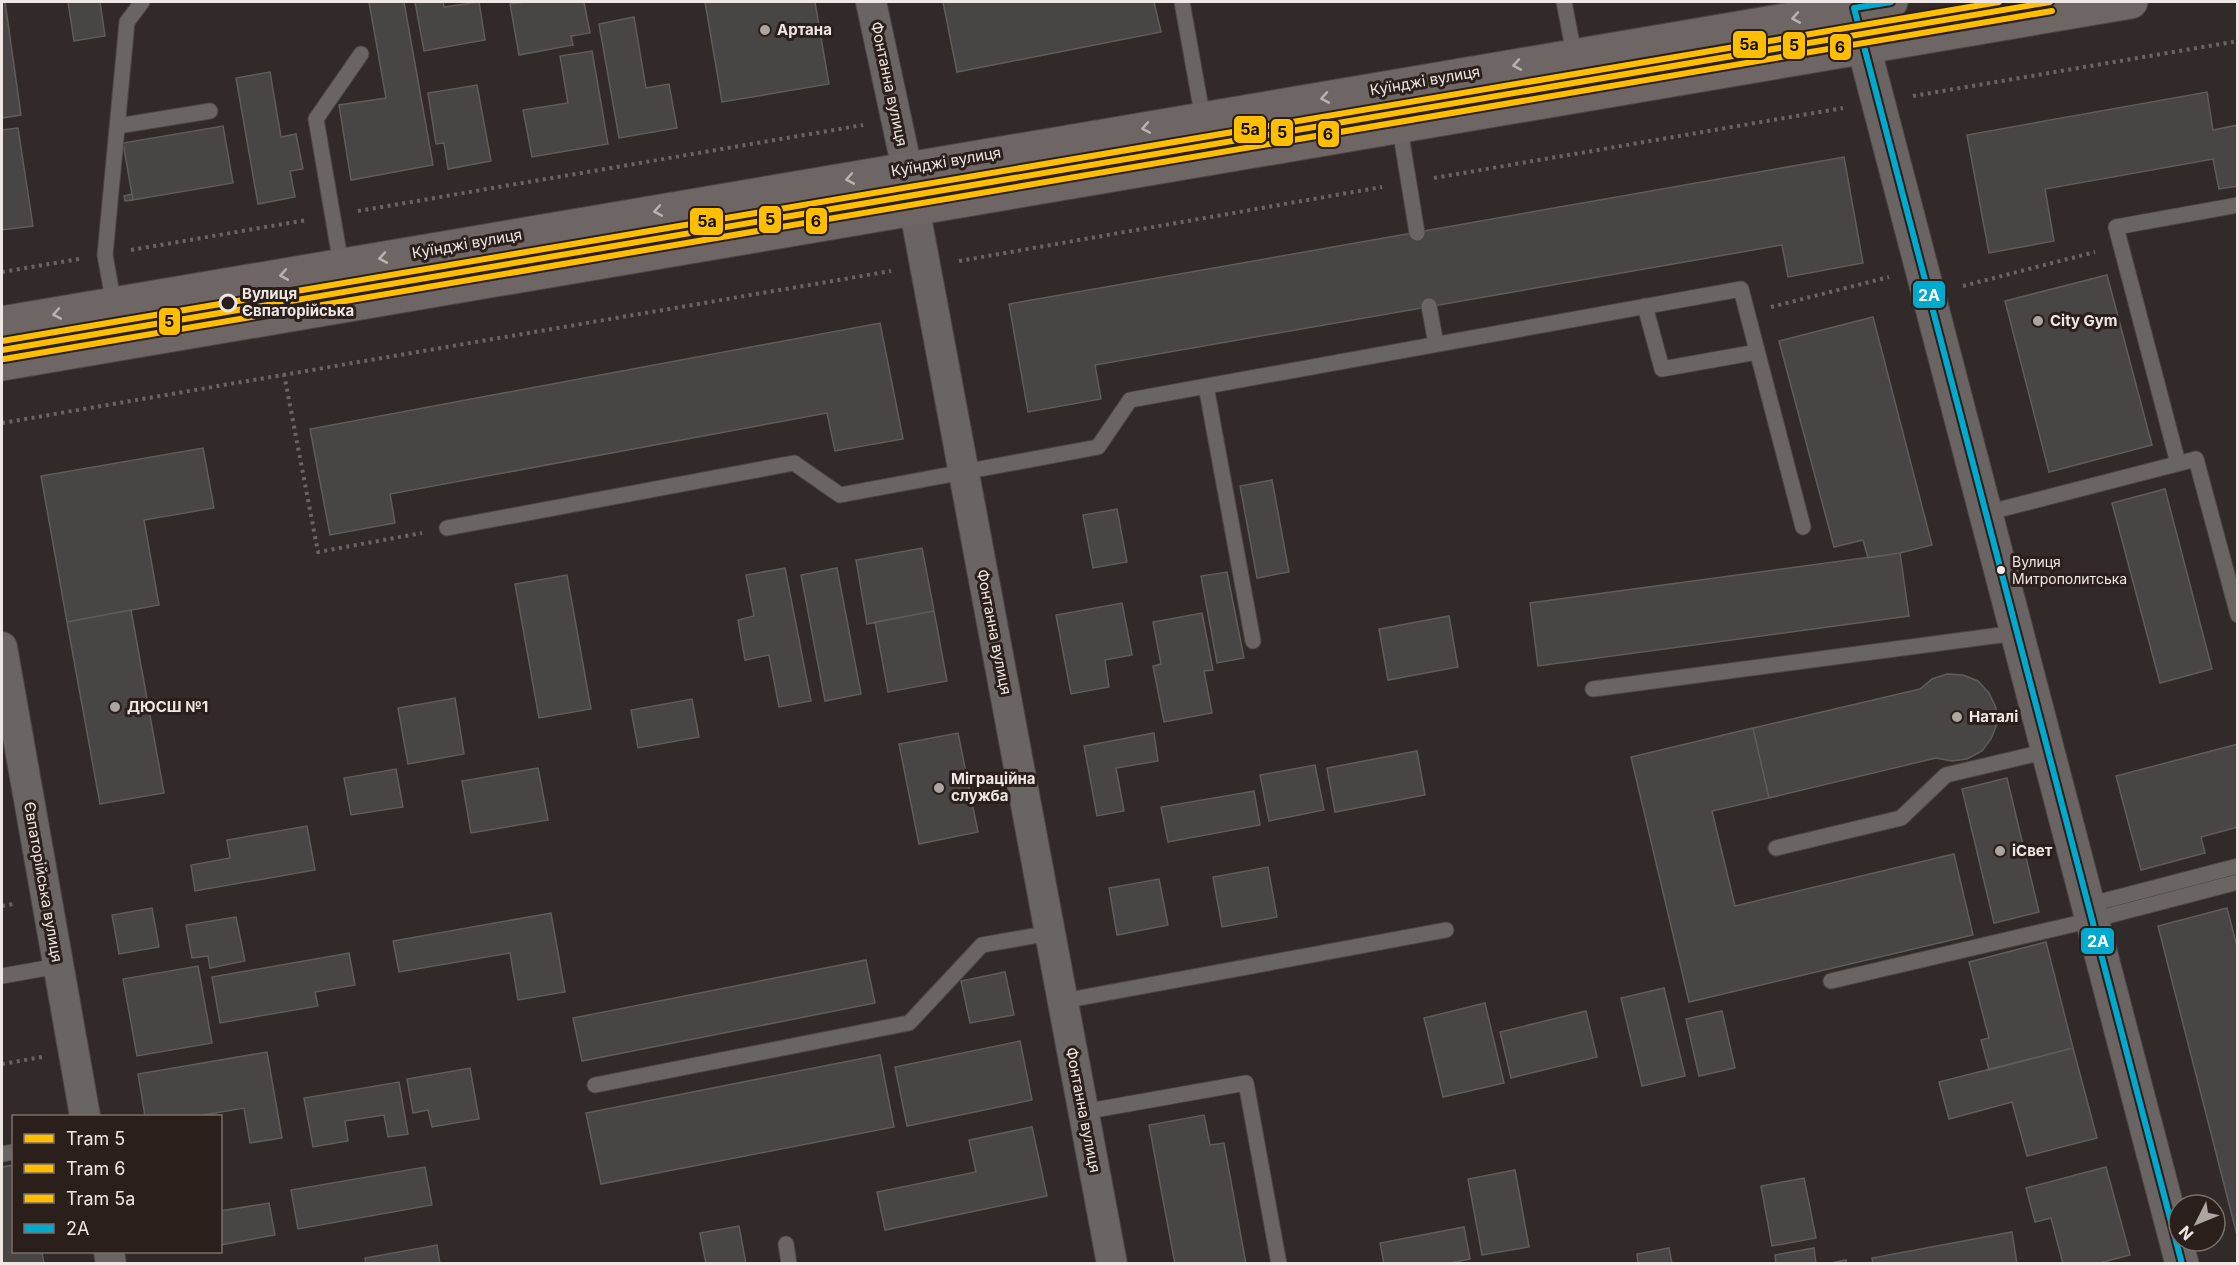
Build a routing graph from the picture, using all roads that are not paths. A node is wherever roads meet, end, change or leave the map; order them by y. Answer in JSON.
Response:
{"nodes":[{"id":1,"x":142,"y":2,"type":"edge"},
{"id":2,"x":871,"y":2,"type":"edge"},
{"id":3,"x":1182,"y":2,"type":"edge"},
{"id":4,"x":1564,"y":2,"type":"edge"},
{"id":5,"x":1891,"y":2,"type":"edge"},
{"id":6,"x":2131,"y":2,"type":"edge"},
{"id":7,"x":1853,"y":5,"type":"edge"},
{"id":8,"x":1864,"y":47,"type":"junction"},
{"id":9,"x":361,"y":54,"type":"dead end"},
{"id":10,"x":1574,"y":55,"type":"junction"},
{"id":11,"x":1393,"y":86,"type":"junction"},
{"id":12,"x":1582,"y":95,"type":"junction"},
{"id":13,"x":210,"y":111,"type":"dead end"},
{"id":14,"x":1203,"y":118,"type":"junction"},
{"id":15,"x":118,"y":126,"type":"junction"},
{"id":16,"x":1400,"y":126,"type":"junction"},
{"id":17,"x":1210,"y":158,"type":"junction"},
{"id":18,"x":907,"y":169,"type":"junction"},
{"id":19,"x":2238,"y":205,"type":"edge"},
{"id":20,"x":915,"y":208,"type":"junction"},
{"id":21,"x":1417,"y":232,"type":"dead end"},
{"id":22,"x":341,"y":266,"type":"junction"},
{"id":23,"x":113,"y":304,"type":"junction"},
{"id":24,"x":348,"y":305,"type":"junction"},
{"id":25,"x":1429,"y":306,"type":"dead end"},
{"id":26,"x":1645,"y":306,"type":"junction"},
{"id":27,"x":2,"y":323,"type":"edge"},
{"id":28,"x":121,"y":344,"type":"junction"},
{"id":29,"x":1436,"y":344,"type":"junction"},
{"id":30,"x":1757,"y":352,"type":"junction"},
{"id":31,"x":2,"y":364,"type":"edge"},
{"id":32,"x":1206,"y":386,"type":"junction"},
{"id":33,"x":2178,"y":463,"type":"junction"},
{"id":34,"x":964,"y":472,"type":"junction"},
{"id":35,"x":1986,"y":513,"type":"junction"},
{"id":36,"x":1803,"y":527,"type":"dead end"},
{"id":37,"x":447,"y":528,"type":"road end"},
{"id":38,"x":2238,"y":615,"type":"edge"},
{"id":39,"x":2016,"y":633,"type":"junction"},
{"id":40,"x":1253,"y":641,"type":"dead end"},
{"id":41,"x":2,"y":647,"type":"edge"},
{"id":42,"x":1593,"y":689,"type":"dead end"},
{"id":43,"x":2048,"y":751,"type":"junction"},
{"id":44,"x":1776,"y":848,"type":"dead end"},
{"id":45,"x":2238,"y":866,"type":"edge"},
{"id":46,"x":2238,"y":882,"type":"edge"},
{"id":47,"x":2090,"y":912,"type":"junction"},
{"id":48,"x":1446,"y":930,"type":"dead end"},
{"id":49,"x":1050,"y":933,"type":"junction"},
{"id":50,"x":58,"y":966,"type":"junction"},
{"id":51,"x":2,"y":975,"type":"edge"},
{"id":52,"x":1832,"y":981,"type":"dead end"},
{"id":53,"x":1062,"y":1000,"type":"junction"},
{"id":54,"x":595,"y":1085,"type":"dead end"},
{"id":55,"x":1083,"y":1112,"type":"junction"},
{"id":56,"x":85,"y":1115,"type":"edge"},
{"id":57,"x":786,"y":1244,"type":"dead end"},
{"id":58,"x":789,"y":1263,"type":"edge"},
{"id":59,"x":1112,"y":1263,"type":"edge"},
{"id":60,"x":1279,"y":1263,"type":"edge"},
{"id":61,"x":2182,"y":1263,"type":"edge"}],
"edges":[{"from":1,"to":15,"type":"lane"},
{"from":2,"to":18,"type":"street","name":"Фонтанна вулиця"},
{"from":3,"to":14,"type":"lane"},
{"from":4,"to":10,"type":"lane"},
{"from":5,"to":7,"type":"main road","name":"Куїнджі вулиця"},
{"from":6,"to":8,"type":"main road"},
{"from":7,"to":8,"type":"street"},
{"from":7,"to":10,"type":"main road","name":"Куїнджі вулиця","one_way":true},
{"from":8,"to":12,"type":"main road"},
{"from":8,"to":35,"type":"street"},
{"from":9,"to":22,"type":"lane"},
{"from":10,"to":11,"type":"main road","name":"Куїнджі вулиця","one_way":true},
{"from":10,"to":12,"type":"lane"},
{"from":11,"to":14,"type":"main road","name":"Куїнджі вулиця","one_way":true},
{"from":11,"to":16,"type":"lane"},
{"from":12,"to":16,"type":"main road"},
{"from":13,"to":15,"type":"lane"},
{"from":14,"to":17,"type":"lane"},
{"from":14,"to":18,"type":"main road","name":"Куїнджі вулиця","one_way":true},
{"from":15,"to":23,"type":"lane"},
{"from":16,"to":17,"type":"main road"},
{"from":16,"to":21,"type":"lane"},
{"from":17,"to":20,"type":"main road"},
{"from":18,"to":20,"type":"street","name":"Фонтанна вулиця"},
{"from":18,"to":22,"type":"main road","name":"Куїнджі вулиця","one_way":true},
{"from":19,"to":33,"type":"lane"},
{"from":20,"to":24,"type":"main road"},
{"from":20,"to":34,"type":"street","name":"Фонтанна вулиця"},
{"from":22,"to":23,"type":"main road","name":"Куїнджі вулиця","one_way":true},
{"from":22,"to":24,"type":"lane"},
{"from":23,"to":27,"type":"main road","name":"Куїнджі вулиця","one_way":true},
{"from":23,"to":28,"type":"lane"},
{"from":24,"to":28,"type":"main road"},
{"from":25,"to":29,"type":"lane"},
{"from":26,"to":29,"type":"lane"},
{"from":26,"to":30,"type":"lane"},
{"from":26,"to":30,"type":"lane"},
{"from":28,"to":31,"type":"main road"},
{"from":29,"to":32,"type":"lane"},
{"from":30,"to":36,"type":"lane"},
{"from":32,"to":34,"type":"lane"},
{"from":32,"to":40,"type":"lane"},
{"from":33,"to":35,"type":"lane"},
{"from":33,"to":38,"type":"lane"},
{"from":34,"to":37,"type":"lane"},
{"from":34,"to":49,"type":"street","name":"Фонтанна вулиця"},
{"from":35,"to":39,"type":"street"},
{"from":39,"to":42,"type":"lane"},
{"from":39,"to":43,"type":"street"},
{"from":41,"to":50,"type":"street","name":"Євпаторійська вулиця"},
{"from":43,"to":44,"type":"lane"},
{"from":43,"to":47,"type":"street"},
{"from":45,"to":47,"type":"lane"},
{"from":46,"to":47,"type":"lane"},
{"from":47,"to":52,"type":"lane"},
{"from":47,"to":61,"type":"street"},
{"from":48,"to":53,"type":"lane"},
{"from":49,"to":53,"type":"street","name":"Фонтанна вулиця"},
{"from":49,"to":54,"type":"lane"},
{"from":50,"to":51,"type":"lane"},
{"from":50,"to":56,"type":"street","name":"Євпаторійська вулиця"},
{"from":53,"to":55,"type":"street","name":"Фонтанна вулиця"},
{"from":55,"to":59,"type":"street","name":"Фонтанна вулиця"},
{"from":55,"to":60,"type":"lane"},
{"from":57,"to":58,"type":"lane"}]}
